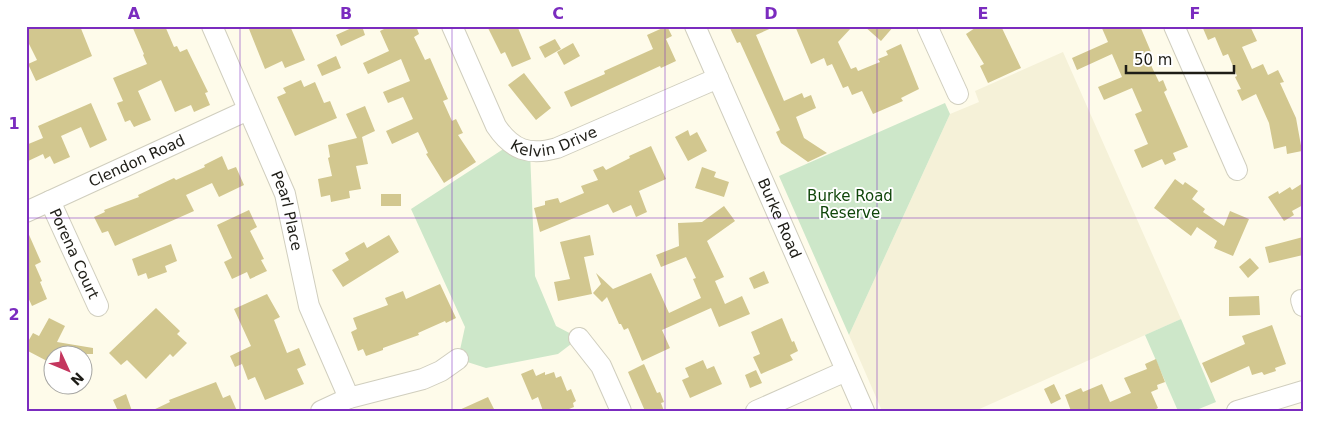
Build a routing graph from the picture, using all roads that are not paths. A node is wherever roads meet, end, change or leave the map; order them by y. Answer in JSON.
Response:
{"nodes":[{"id":1,"x":212,"y":26,"type":"edge"},
{"id":2,"x":452,"y":26,"type":"edge"},
{"id":3,"x":695,"y":26,"type":"edge"},
{"id":4,"x":927,"y":26,"type":"edge"},
{"id":5,"x":1174,"y":26,"type":"edge"},
{"id":6,"x":718,"y":78,"type":"junction"},
{"id":7,"x":958,"y":94,"type":"dead end"},
{"id":8,"x":248,"y":110,"type":"junction"},
{"id":9,"x":1237,"y":170,"type":"dead end"},
{"id":10,"x":50,"y":201,"type":"junction"},
{"id":11,"x":26,"y":212,"type":"edge"},
{"id":12,"x":98,"y":306,"type":"dead end"},
{"id":13,"x":579,"y":338,"type":"dead end"},
{"id":14,"x":458,"y":359,"type":"dead end"},
{"id":15,"x":846,"y":371,"type":"junction"},
{"id":16,"x":1303,"y":390,"type":"edge"},
{"id":17,"x":349,"y":398,"type":"junction"},
{"id":18,"x":321,"y":411,"type":"edge"},
{"id":19,"x":621,"y":411,"type":"edge"},
{"id":20,"x":756,"y":411,"type":"edge"},
{"id":21,"x":864,"y":411,"type":"edge"},
{"id":22,"x":1237,"y":411,"type":"edge"}],
"edges":[{"from":1,"to":8,"type":"street","name":"Pearl Place"},
{"from":2,"to":6,"type":"street","name":"Kelvin Drive"},
{"from":3,"to":6,"type":"street","name":"Burke Road"},
{"from":4,"to":7,"type":"street"},
{"from":5,"to":9,"type":"street"},
{"from":6,"to":15,"type":"street","name":"Burke Road"},
{"from":8,"to":10,"type":"street","name":"Clendon Road"},
{"from":8,"to":17,"type":"street","name":"Pearl Place"},
{"from":10,"to":11,"type":"street","name":"Clendon Road"},
{"from":10,"to":12,"type":"street","name":"Porena Court"},
{"from":13,"to":19,"type":"street"},
{"from":14,"to":17,"type":"street"},
{"from":15,"to":20,"type":"street"},
{"from":15,"to":21,"type":"street","name":"Burke Road"},
{"from":16,"to":22,"type":"street"},
{"from":17,"to":18,"type":"street"}]}
